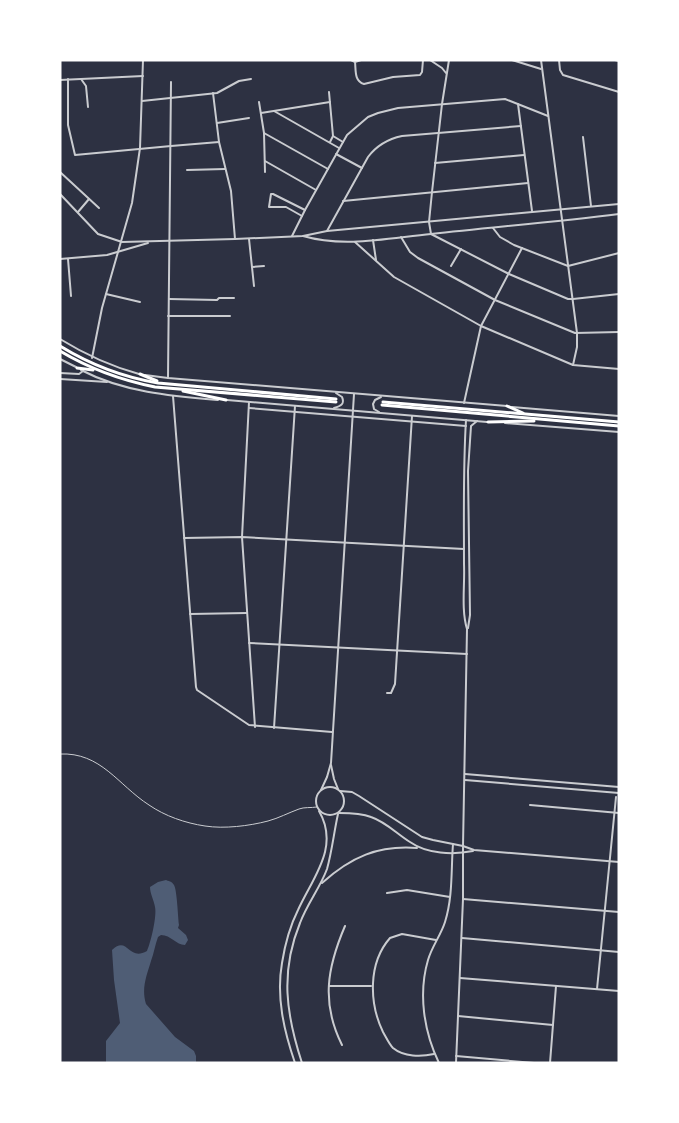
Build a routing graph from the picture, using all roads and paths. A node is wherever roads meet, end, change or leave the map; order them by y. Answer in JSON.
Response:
{"nodes":[{"id":1,"x":143,"y":60,"type":"edge"},
{"id":2,"x":283,"y":60,"type":"edge"},
{"id":3,"x":290,"y":60,"type":"edge"},
{"id":4,"x":351,"y":60,"type":"edge"},
{"id":5,"x":361,"y":60,"type":"edge"},
{"id":6,"x":423,"y":60,"type":"edge"},
{"id":7,"x":430,"y":60,"type":"edge"},
{"id":8,"x":449,"y":60,"type":"edge"},
{"id":9,"x":512,"y":60,"type":"edge"},
{"id":10,"x":541,"y":60,"type":"edge"},
{"id":11,"x":559,"y":60,"type":"edge"},
{"id":12,"x":355,"y":62,"type":"junction"},
{"id":13,"x":542,"y":69,"type":"junction"},
{"id":14,"x":446,"y":74,"type":"junction"},
{"id":15,"x":143,"y":76,"type":"junction"},
{"id":16,"x":68,"y":79,"type":"junction"},
{"id":17,"x":81,"y":79,"type":"junction"},
{"id":18,"x":251,"y":79,"type":"dead end"},
{"id":19,"x":60,"y":80,"type":"edge"},
{"id":20,"x":171,"y":82,"type":"dead end"},
{"id":21,"x":329,"y":92,"type":"dead end"},
{"id":22,"x":619,"y":92,"type":"edge"},
{"id":23,"x":213,"y":93,"type":"junction"},
{"id":24,"x":172,"y":98,"type":"junction"},
{"id":25,"x":142,"y":101,"type":"junction"},
{"id":26,"x":259,"y":102,"type":"dead end"},
{"id":27,"x":330,"y":102,"type":"junction"},
{"id":28,"x":442,"y":104,"type":"junction"},
{"id":29,"x":518,"y":104,"type":"junction"},
{"id":30,"x":87,"y":107,"type":"dead end"},
{"id":31,"x":274,"y":111,"type":"junction"},
{"id":32,"x":261,"y":113,"type":"junction"},
{"id":33,"x":548,"y":116,"type":"junction"},
{"id":34,"x":249,"y":118,"type":"dead end"},
{"id":35,"x":217,"y":123,"type":"junction"},
{"id":36,"x":521,"y":126,"type":"junction"},
{"id":37,"x":264,"y":133,"type":"junction"},
{"id":38,"x":438,"y":133,"type":"junction"},
{"id":39,"x":333,"y":136,"type":"junction"},
{"id":40,"x":583,"y":137,"type":"dead end"},
{"id":41,"x":219,"y":142,"type":"junction"},
{"id":42,"x":330,"y":142,"type":"junction"},
{"id":43,"x":343,"y":142,"type":"junction"},
{"id":44,"x":171,"y":146,"type":"junction"},
{"id":45,"x":140,"y":148,"type":"junction"},
{"id":46,"x":340,"y":148,"type":"junction"},
{"id":47,"x":336,"y":154,"type":"junction"},
{"id":48,"x":524,"y":155,"type":"junction"},
{"id":49,"x":265,"y":161,"type":"junction"},
{"id":50,"x":435,"y":163,"type":"junction"},
{"id":51,"x":362,"y":168,"type":"junction"},
{"id":52,"x":225,"y":169,"type":"junction"},
{"id":53,"x":328,"y":169,"type":"junction"},
{"id":54,"x":187,"y":170,"type":"dead end"},
{"id":55,"x":60,"y":172,"type":"edge"},
{"id":56,"x":265,"y":172,"type":"dead end"},
{"id":57,"x":528,"y":183,"type":"junction"},
{"id":58,"x":316,"y":190,"type":"junction"},
{"id":59,"x":432,"y":192,"type":"junction"},
{"id":60,"x":60,"y":196,"type":"edge"},
{"id":61,"x":89,"y":199,"type":"junction"},
{"id":62,"x":343,"y":201,"type":"junction"},
{"id":63,"x":288,"y":202,"type":"junction"},
{"id":64,"x":619,"y":204,"type":"edge"},
{"id":65,"x":286,"y":207,"type":"junction"},
{"id":66,"x":591,"y":207,"type":"junction"},
{"id":67,"x":99,"y":208,"type":"dead end"},
{"id":68,"x":305,"y":210,"type":"junction"},
{"id":69,"x":560,"y":210,"type":"junction"},
{"id":70,"x":78,"y":212,"type":"junction"},
{"id":71,"x":532,"y":212,"type":"junction"},
{"id":72,"x":619,"y":213,"type":"edge"},
{"id":73,"x":302,"y":216,"type":"junction"},
{"id":74,"x":562,"y":221,"type":"junction"},
{"id":75,"x":429,"y":222,"type":"junction"},
{"id":76,"x":493,"y":228,"type":"junction"},
{"id":77,"x":327,"y":231,"type":"junction"},
{"id":78,"x":431,"y":234,"type":"junction"},
{"id":79,"x":292,"y":236,"type":"junction"},
{"id":80,"x":303,"y":236,"type":"junction"},
{"id":81,"x":401,"y":237,"type":"junction"},
{"id":82,"x":249,"y":238,"type":"junction"},
{"id":83,"x":235,"y":239,"type":"junction"},
{"id":84,"x":170,"y":240,"type":"junction"},
{"id":85,"x":373,"y":240,"type":"junction"},
{"id":86,"x":122,"y":242,"type":"junction"},
{"id":87,"x":152,"y":242,"type":"junction"},
{"id":88,"x":355,"y":242,"type":"junction"},
{"id":89,"x":522,"y":248,"type":"junction"},
{"id":90,"x":461,"y":249,"type":"junction"},
{"id":91,"x":118,"y":252,"type":"junction"},
{"id":92,"x":619,"y":253,"type":"edge"},
{"id":93,"x":60,"y":259,"type":"edge"},
{"id":94,"x":68,"y":259,"type":"junction"},
{"id":95,"x":376,"y":260,"type":"junction"},
{"id":96,"x":264,"y":266,"type":"dead end"},
{"id":97,"x":452,"y":266,"type":"dead end"},
{"id":98,"x":568,"y":266,"type":"junction"},
{"id":99,"x":252,"y":267,"type":"junction"},
{"id":100,"x":509,"y":274,"type":"junction"},
{"id":101,"x":254,"y":286,"type":"dead end"},
{"id":102,"x":106,"y":294,"type":"junction"},
{"id":103,"x":619,"y":294,"type":"edge"},
{"id":104,"x":71,"y":296,"type":"dead end"},
{"id":105,"x":234,"y":298,"type":"dead end"},
{"id":106,"x":168,"y":299,"type":"junction"},
{"id":107,"x":495,"y":300,"type":"junction"},
{"id":108,"x":573,"y":300,"type":"junction"},
{"id":109,"x":140,"y":302,"type":"dead end"},
{"id":110,"x":168,"y":316,"type":"junction"},
{"id":111,"x":230,"y":316,"type":"dead end"},
{"id":112,"x":481,"y":326,"type":"junction"},
{"id":113,"x":619,"y":332,"type":"edge"},
{"id":114,"x":577,"y":333,"type":"junction"},
{"id":115,"x":60,"y":339,"type":"edge"},
{"id":116,"x":60,"y":346,"type":"edge"},
{"id":117,"x":60,"y":351,"type":"edge"},
{"id":118,"x":60,"y":358,"type":"edge"},
{"id":119,"x":92,"y":358,"type":"junction"},
{"id":120,"x":573,"y":365,"type":"junction"},
{"id":121,"x":77,"y":368,"type":"junction"},
{"id":122,"x":619,"y":369,"type":"edge"},
{"id":123,"x":83,"y":371,"type":"junction"},
{"id":124,"x":97,"y":371,"type":"junction"},
{"id":125,"x":60,"y":373,"type":"edge"},
{"id":126,"x":140,"y":374,"type":"junction"},
{"id":127,"x":168,"y":378,"type":"junction"},
{"id":128,"x":60,"y":379,"type":"edge"},
{"id":129,"x":107,"y":381,"type":"junction"},
{"id":130,"x":161,"y":384,"type":"junction"},
{"id":131,"x":175,"y":389,"type":"junction"},
{"id":132,"x":334,"y":392,"type":"junction"},
{"id":133,"x":354,"y":394,"type":"junction"},
{"id":134,"x":173,"y":396,"type":"junction"},
{"id":135,"x":384,"y":396,"type":"junction"},
{"id":136,"x":226,"y":400,"type":"junction"},
{"id":137,"x":249,"y":402,"type":"junction"},
{"id":138,"x":464,"y":403,"type":"junction"},
{"id":139,"x":295,"y":406,"type":"junction"},
{"id":140,"x":507,"y":406,"type":"junction"},
{"id":141,"x":249,"y":408,"type":"junction"},
{"id":142,"x":332,"y":409,"type":"junction"},
{"id":143,"x":353,"y":410,"type":"junction"},
{"id":144,"x":294,"y":412,"type":"junction"},
{"id":145,"x":382,"y":413,"type":"junction"},
{"id":146,"x":527,"y":414,"type":"junction"},
{"id":147,"x":412,"y":415,"type":"junction"},
{"id":148,"x":619,"y":416,"type":"edge"},
{"id":149,"x":352,"y":417,"type":"junction"},
{"id":150,"x":466,"y":420,"type":"junction"},
{"id":151,"x":549,"y":420,"type":"junction"},
{"id":152,"x":477,"y":421,"type":"junction"},
{"id":153,"x":412,"y":422,"type":"junction"},
{"id":154,"x":488,"y":422,"type":"junction"},
{"id":155,"x":619,"y":424,"type":"edge"},
{"id":156,"x":466,"y":426,"type":"junction"},
{"id":157,"x":619,"y":432,"type":"edge"},
{"id":158,"x":242,"y":537,"type":"junction"},
{"id":159,"x":184,"y":538,"type":"junction"},
{"id":160,"x":286,"y":539,"type":"junction"},
{"id":161,"x":345,"y":542,"type":"junction"},
{"id":162,"x":404,"y":546,"type":"junction"},
{"id":163,"x":464,"y":549,"type":"junction"},
{"id":164,"x":247,"y":613,"type":"junction"},
{"id":165,"x":190,"y":614,"type":"junction"},
{"id":166,"x":467,"y":629,"type":"junction"},
{"id":167,"x":249,"y":643,"type":"junction"},
{"id":168,"x":279,"y":644,"type":"junction"},
{"id":169,"x":338,"y":647,"type":"junction"},
{"id":170,"x":398,"y":651,"type":"junction"},
{"id":171,"x":467,"y":654,"type":"junction"},
{"id":172,"x":387,"y":693,"type":"dead end"},
{"id":173,"x":255,"y":726,"type":"junction"},
{"id":174,"x":274,"y":728,"type":"junction"},
{"id":175,"x":333,"y":732,"type":"junction"},
{"id":176,"x":60,"y":754,"type":"edge"},
{"id":177,"x":331,"y":763,"type":"junction"},
{"id":178,"x":465,"y":774,"type":"junction"},
{"id":179,"x":465,"y":780,"type":"junction"},
{"id":180,"x":619,"y":787,"type":"edge"},
{"id":181,"x":321,"y":790,"type":"junction"},
{"id":182,"x":339,"y":790,"type":"junction"},
{"id":183,"x":619,"y":793,"type":"edge"},
{"id":184,"x":616,"y":797,"type":"dead end"},
{"id":185,"x":530,"y":805,"type":"dead end"},
{"id":186,"x":317,"y":807,"type":"junction"},
{"id":187,"x":319,"y":811,"type":"junction"},
{"id":188,"x":338,"y":813,"type":"junction"},
{"id":189,"x":614,"y":813,"type":"junction"},
{"id":190,"x":619,"y":813,"type":"edge"},
{"id":191,"x":453,"y":844,"type":"junction"},
{"id":192,"x":463,"y":846,"type":"junction"},
{"id":193,"x":420,"y":848,"type":"junction"},
{"id":194,"x":474,"y":850,"type":"junction"},
{"id":195,"x":452,"y":853,"type":"junction"},
{"id":196,"x":463,"y":853,"type":"junction"},
{"id":197,"x":610,"y":861,"type":"junction"},
{"id":198,"x":619,"y":862,"type":"edge"},
{"id":199,"x":320,"y":885,"type":"junction"},
{"id":200,"x":387,"y":893,"type":"dead end"},
{"id":201,"x":450,"y":897,"type":"junction"},
{"id":202,"x":463,"y":899,"type":"junction"},
{"id":203,"x":605,"y":911,"type":"junction"},
{"id":204,"x":619,"y":912,"type":"edge"},
{"id":205,"x":345,"y":926,"type":"dead end"},
{"id":206,"x":462,"y":938,"type":"junction"},
{"id":207,"x":436,"y":940,"type":"junction"},
{"id":208,"x":285,"y":948,"type":"junction"},
{"id":209,"x":291,"y":950,"type":"junction"},
{"id":210,"x":601,"y":950,"type":"junction"},
{"id":211,"x":619,"y":952,"type":"edge"},
{"id":212,"x":460,"y":978,"type":"junction"},
{"id":213,"x":329,"y":986,"type":"junction"},
{"id":214,"x":373,"y":986,"type":"junction"},
{"id":215,"x":556,"y":986,"type":"junction"},
{"id":216,"x":597,"y":989,"type":"junction"},
{"id":217,"x":619,"y":991,"type":"edge"},
{"id":218,"x":459,"y":1016,"type":"junction"},
{"id":219,"x":553,"y":1025,"type":"junction"},
{"id":220,"x":342,"y":1045,"type":"dead end"},
{"id":221,"x":434,"y":1054,"type":"junction"},
{"id":222,"x":456,"y":1056,"type":"junction"},
{"id":223,"x":295,"y":1063,"type":"edge"},
{"id":224,"x":302,"y":1063,"type":"edge"},
{"id":225,"x":439,"y":1063,"type":"edge"},
{"id":226,"x":456,"y":1063,"type":"edge"},
{"id":227,"x":534,"y":1063,"type":"edge"},
{"id":228,"x":550,"y":1063,"type":"edge"}],
"edges":[{"from":1,"to":15,"type":"street"},
{"from":2,"to":3,"type":"street"},
{"from":4,"to":12,"type":"street"},
{"from":5,"to":12,"type":"street"},
{"from":6,"to":12,"type":"street"},
{"from":7,"to":14,"type":"street"},
{"from":8,"to":14,"type":"street"},
{"from":9,"to":13,"type":"street"},
{"from":10,"to":13,"type":"street"},
{"from":11,"to":22,"type":"street"},
{"from":13,"to":33,"type":"street"},
{"from":14,"to":28,"type":"street"},
{"from":15,"to":17,"type":"street"},
{"from":15,"to":25,"type":"street"},
{"from":16,"to":17,"type":"street"},
{"from":16,"to":19,"type":"street"},
{"from":16,"to":45,"type":"street"},
{"from":17,"to":30,"type":"street"},
{"from":18,"to":23,"type":"street"},
{"from":20,"to":24,"type":"street"},
{"from":21,"to":27,"type":"street"},
{"from":23,"to":24,"type":"street"},
{"from":23,"to":35,"type":"street"},
{"from":24,"to":25,"type":"street"},
{"from":24,"to":44,"type":"street"},
{"from":25,"to":45,"type":"street"},
{"from":26,"to":32,"type":"street"},
{"from":27,"to":31,"type":"street"},
{"from":27,"to":39,"type":"street"},
{"from":28,"to":29,"type":"street"},
{"from":28,"to":38,"type":"street"},
{"from":28,"to":43,"type":"street"},
{"from":29,"to":33,"type":"street"},
{"from":29,"to":36,"type":"street"},
{"from":31,"to":32,"type":"street"},
{"from":31,"to":42,"type":"street"},
{"from":32,"to":37,"type":"street"},
{"from":33,"to":69,"type":"street"},
{"from":34,"to":35,"type":"street"},
{"from":35,"to":41,"type":"street"},
{"from":36,"to":38,"type":"street"},
{"from":36,"to":48,"type":"street"},
{"from":37,"to":49,"type":"street"},
{"from":37,"to":53,"type":"street"},
{"from":38,"to":50,"type":"street"},
{"from":38,"to":51,"type":"street"},
{"from":39,"to":42,"type":"street"},
{"from":39,"to":43,"type":"street"},
{"from":40,"to":66,"type":"street"},
{"from":41,"to":44,"type":"street"},
{"from":41,"to":52,"type":"street"},
{"from":42,"to":46,"type":"street"},
{"from":43,"to":46,"type":"street"},
{"from":44,"to":45,"type":"street"},
{"from":44,"to":84,"type":"street"},
{"from":45,"to":86,"type":"street"},
{"from":46,"to":47,"type":"street"},
{"from":47,"to":51,"type":"street"},
{"from":47,"to":53,"type":"street"},
{"from":48,"to":50,"type":"street"},
{"from":48,"to":57,"type":"street"},
{"from":49,"to":56,"type":"street"},
{"from":49,"to":58,"type":"street"},
{"from":50,"to":59,"type":"street"},
{"from":51,"to":62,"type":"street"},
{"from":52,"to":54,"type":"street"},
{"from":52,"to":83,"type":"street"},
{"from":53,"to":58,"type":"street"},
{"from":55,"to":61,"type":"street"},
{"from":57,"to":59,"type":"street"},
{"from":57,"to":71,"type":"street"},
{"from":58,"to":68,"type":"street"},
{"from":59,"to":62,"type":"street"},
{"from":59,"to":75,"type":"street"},
{"from":60,"to":70,"type":"street"},
{"from":61,"to":67,"type":"street"},
{"from":61,"to":70,"type":"street"},
{"from":62,"to":77,"type":"street"},
{"from":63,"to":65,"type":"street"},
{"from":63,"to":65,"type":"street"},
{"from":63,"to":68,"type":"street"},
{"from":64,"to":66,"type":"street"},
{"from":65,"to":73,"type":"street"},
{"from":66,"to":69,"type":"street"},
{"from":68,"to":73,"type":"street"},
{"from":69,"to":71,"type":"street"},
{"from":69,"to":74,"type":"street"},
{"from":70,"to":86,"type":"street"},
{"from":71,"to":75,"type":"street"},
{"from":72,"to":74,"type":"street"},
{"from":73,"to":79,"type":"street"},
{"from":74,"to":76,"type":"street"},
{"from":74,"to":98,"type":"street"},
{"from":75,"to":77,"type":"street"},
{"from":75,"to":78,"type":"street"},
{"from":76,"to":78,"type":"street"},
{"from":76,"to":89,"type":"street"},
{"from":77,"to":80,"type":"street"},
{"from":78,"to":81,"type":"street"},
{"from":78,"to":90,"type":"street"},
{"from":79,"to":80,"type":"street"},
{"from":79,"to":82,"type":"street"},
{"from":80,"to":88,"type":"street"},
{"from":81,"to":85,"type":"street"},
{"from":81,"to":107,"type":"street"},
{"from":82,"to":83,"type":"street"},
{"from":82,"to":99,"type":"street"},
{"from":83,"to":84,"type":"street"},
{"from":84,"to":87,"type":"street"},
{"from":84,"to":106,"type":"street"},
{"from":85,"to":88,"type":"street"},
{"from":85,"to":95,"type":"street"},
{"from":86,"to":87,"type":"street"},
{"from":86,"to":91,"type":"street"},
{"from":87,"to":91,"type":"street"},
{"from":88,"to":95,"type":"street"},
{"from":89,"to":98,"type":"street"},
{"from":89,"to":100,"type":"street"},
{"from":90,"to":97,"type":"street"},
{"from":90,"to":100,"type":"street"},
{"from":91,"to":94,"type":"street"},
{"from":91,"to":102,"type":"street"},
{"from":92,"to":98,"type":"street"},
{"from":93,"to":94,"type":"street"},
{"from":94,"to":104,"type":"street"},
{"from":95,"to":112,"type":"street"},
{"from":96,"to":99,"type":"street"},
{"from":98,"to":108,"type":"street"},
{"from":99,"to":101,"type":"street"},
{"from":100,"to":107,"type":"street"},
{"from":100,"to":108,"type":"street"},
{"from":102,"to":109,"type":"street"},
{"from":102,"to":119,"type":"street"},
{"from":103,"to":108,"type":"street"},
{"from":105,"to":106,"type":"street"},
{"from":106,"to":110,"type":"street"},
{"from":107,"to":112,"type":"street"},
{"from":107,"to":114,"type":"street"},
{"from":108,"to":114,"type":"street"},
{"from":110,"to":111,"type":"street"},
{"from":110,"to":127,"type":"street"},
{"from":112,"to":120,"type":"street"},
{"from":112,"to":138,"type":"street"},
{"from":113,"to":114,"type":"street"},
{"from":114,"to":120,"type":"street"},
{"from":115,"to":119,"type":"street"},
{"from":116,"to":130,"type":"highway"},
{"from":117,"to":124,"type":"highway"},
{"from":118,"to":121,"type":"street"},
{"from":119,"to":126,"type":"street"},
{"from":120,"to":122,"type":"street"},
{"from":121,"to":123,"type":"street"},
{"from":121,"to":124,"type":"highway"},
{"from":123,"to":125,"type":"street"},
{"from":123,"to":129,"type":"street"},
{"from":124,"to":131,"type":"highway"},
{"from":126,"to":127,"type":"street"},
{"from":126,"to":130,"type":"highway"},
{"from":127,"to":132,"type":"street"},
{"from":128,"to":129,"type":"street"},
{"from":129,"to":134,"type":"street"},
{"from":130,"to":131,"type":"highway"},
{"from":131,"to":136,"type":"highway"},
{"from":132,"to":133,"type":"street"},
{"from":132,"to":142,"type":"street"},
{"from":133,"to":135,"type":"street"},
{"from":133,"to":143,"type":"street"},
{"from":134,"to":136,"type":"street"},
{"from":134,"to":159,"type":"street"},
{"from":135,"to":138,"type":"street"},
{"from":135,"to":145,"type":"street"},
{"from":136,"to":137,"type":"street"},
{"from":137,"to":139,"type":"street"},
{"from":137,"to":141,"type":"street"},
{"from":138,"to":140,"type":"street"},
{"from":139,"to":142,"type":"street"},
{"from":139,"to":144,"type":"street"},
{"from":140,"to":146,"type":"highway"},
{"from":140,"to":148,"type":"street"},
{"from":141,"to":144,"type":"street"},
{"from":141,"to":158,"type":"street"},
{"from":142,"to":143,"type":"street"},
{"from":143,"to":145,"type":"street"},
{"from":143,"to":149,"type":"street"},
{"from":144,"to":149,"type":"street"},
{"from":144,"to":160,"type":"street"},
{"from":145,"to":147,"type":"street"},
{"from":146,"to":151,"type":"highway"},
{"from":146,"to":155,"type":"highway"},
{"from":147,"to":150,"type":"street"},
{"from":147,"to":153,"type":"street"},
{"from":149,"to":153,"type":"street"},
{"from":149,"to":161,"type":"street"},
{"from":150,"to":152,"type":"street"},
{"from":150,"to":156,"type":"street"},
{"from":151,"to":154,"type":"highway"},
{"from":151,"to":155,"type":"highway"},
{"from":152,"to":154,"type":"street"},
{"from":152,"to":166,"type":"street"},
{"from":153,"to":156,"type":"street"},
{"from":153,"to":162,"type":"street"},
{"from":154,"to":157,"type":"street"},
{"from":156,"to":163,"type":"street"},
{"from":158,"to":159,"type":"street"},
{"from":158,"to":160,"type":"street"},
{"from":158,"to":164,"type":"street"},
{"from":159,"to":165,"type":"street"},
{"from":160,"to":161,"type":"street"},
{"from":160,"to":168,"type":"street"},
{"from":161,"to":162,"type":"street"},
{"from":161,"to":169,"type":"street"},
{"from":162,"to":163,"type":"street"},
{"from":162,"to":170,"type":"street"},
{"from":163,"to":166,"type":"street"},
{"from":164,"to":165,"type":"street"},
{"from":164,"to":167,"type":"street"},
{"from":165,"to":173,"type":"street"},
{"from":166,"to":171,"type":"street"},
{"from":167,"to":168,"type":"street"},
{"from":167,"to":173,"type":"street"},
{"from":168,"to":169,"type":"street"},
{"from":168,"to":174,"type":"street"},
{"from":169,"to":170,"type":"street"},
{"from":169,"to":175,"type":"street"},
{"from":170,"to":171,"type":"street"},
{"from":170,"to":172,"type":"street"},
{"from":171,"to":178,"type":"street"},
{"from":173,"to":174,"type":"street"},
{"from":174,"to":175,"type":"street"},
{"from":175,"to":177,"type":"street"},
{"from":176,"to":186,"type":"lane"},
{"from":177,"to":181,"type":"street"},
{"from":177,"to":182,"type":"street"},
{"from":178,"to":179,"type":"street"},
{"from":178,"to":180,"type":"street"},
{"from":179,"to":183,"type":"street"},
{"from":179,"to":192,"type":"street"},
{"from":181,"to":182,"type":"street"},
{"from":181,"to":186,"type":"street"},
{"from":182,"to":188,"type":"street"},
{"from":182,"to":191,"type":"street"},
{"from":184,"to":189,"type":"street"},
{"from":185,"to":189,"type":"street"},
{"from":186,"to":187,"type":"street"},
{"from":187,"to":188,"type":"street"},
{"from":187,"to":208,"type":"street"},
{"from":188,"to":193,"type":"street"},
{"from":188,"to":199,"type":"street"},
{"from":189,"to":190,"type":"street"},
{"from":189,"to":197,"type":"street"},
{"from":191,"to":192,"type":"street"},
{"from":191,"to":195,"type":"street"},
{"from":192,"to":194,"type":"street"},
{"from":192,"to":196,"type":"street"},
{"from":193,"to":195,"type":"street"},
{"from":193,"to":199,"type":"street"},
{"from":194,"to":196,"type":"street"},
{"from":194,"to":197,"type":"street"},
{"from":195,"to":196,"type":"street"},
{"from":195,"to":201,"type":"street"},
{"from":196,"to":202,"type":"street"},
{"from":197,"to":198,"type":"street"},
{"from":197,"to":203,"type":"street"},
{"from":199,"to":209,"type":"street"},
{"from":200,"to":201,"type":"street"},
{"from":201,"to":207,"type":"street"},
{"from":202,"to":203,"type":"street"},
{"from":202,"to":206,"type":"street"},
{"from":203,"to":204,"type":"street"},
{"from":203,"to":210,"type":"street"},
{"from":205,"to":213,"type":"street"},
{"from":206,"to":210,"type":"street"},
{"from":206,"to":212,"type":"street"},
{"from":207,"to":214,"type":"street"},
{"from":207,"to":221,"type":"street"},
{"from":208,"to":209,"type":"street"},
{"from":208,"to":223,"type":"street"},
{"from":209,"to":224,"type":"street"},
{"from":210,"to":211,"type":"street"},
{"from":210,"to":216,"type":"street"},
{"from":212,"to":215,"type":"street"},
{"from":212,"to":218,"type":"street"},
{"from":213,"to":214,"type":"street"},
{"from":213,"to":220,"type":"street"},
{"from":214,"to":221,"type":"street"},
{"from":215,"to":216,"type":"street"},
{"from":215,"to":219,"type":"street"},
{"from":216,"to":217,"type":"street"},
{"from":218,"to":219,"type":"street"},
{"from":218,"to":222,"type":"street"},
{"from":219,"to":228,"type":"street"},
{"from":221,"to":225,"type":"street"},
{"from":222,"to":226,"type":"street"},
{"from":222,"to":227,"type":"street"}]}
